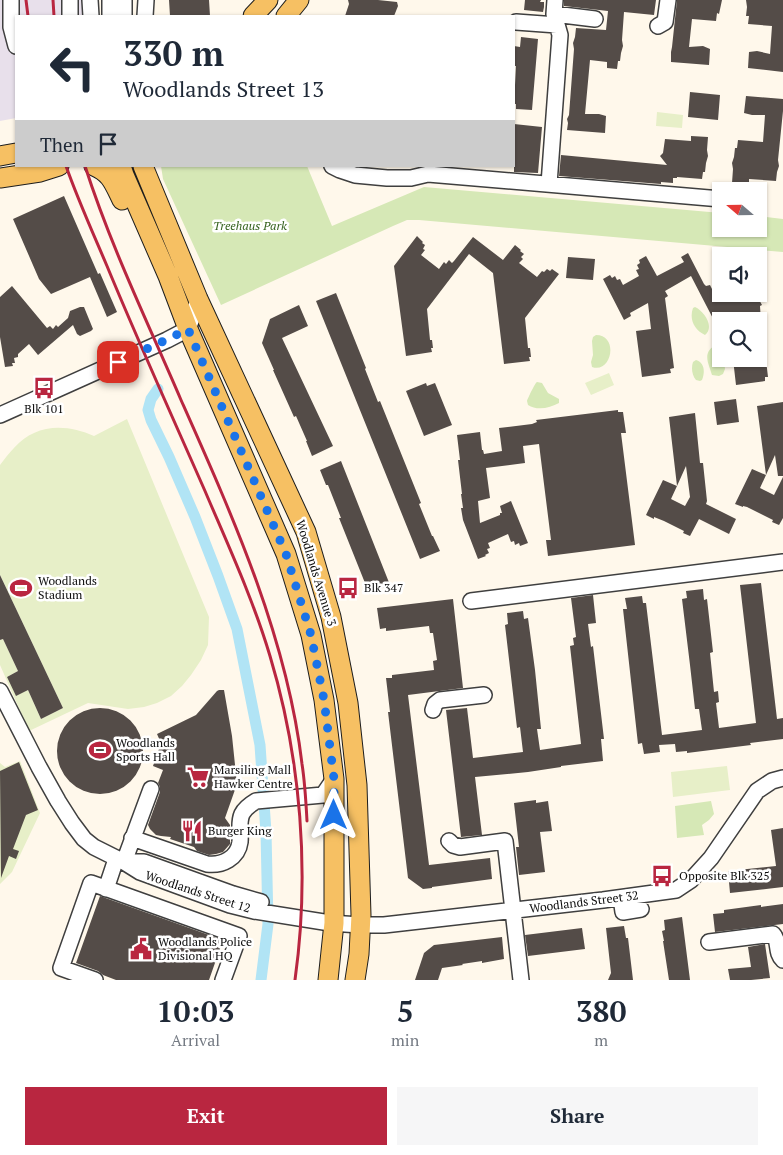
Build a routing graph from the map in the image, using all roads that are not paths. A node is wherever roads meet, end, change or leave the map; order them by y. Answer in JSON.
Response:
{"nodes":[{"id":1,"x":11,"y":0,"type":"edge"},
{"id":2,"x":70,"y":0,"type":"edge"},
{"id":3,"x":90,"y":0,"type":"edge"},
{"id":4,"x":110,"y":0,"type":"edge"},
{"id":5,"x":124,"y":0,"type":"edge"},
{"id":6,"x":146,"y":0,"type":"edge"},
{"id":7,"x":268,"y":0,"type":"edge"},
{"id":8,"x":300,"y":0,"type":"edge"},
{"id":9,"x":668,"y":0,"type":"edge"},
{"id":10,"x":556,"y":13,"type":"edge"},
{"id":11,"x":70,"y":15,"type":"edge"},
{"id":12,"x":91,"y":15,"type":"edge"},
{"id":13,"x":110,"y":15,"type":"edge"},
{"id":14,"x":124,"y":15,"type":"edge"},
{"id":15,"x":145,"y":15,"type":"edge"},
{"id":16,"x":254,"y":15,"type":"edge"},
{"id":17,"x":287,"y":15,"type":"edge"},
{"id":18,"x":595,"y":19,"type":"dead end"},
{"id":19,"x":516,"y":22,"type":"dead end"},
{"id":20,"x":658,"y":26,"type":"dead end"},
{"id":21,"x":15,"y":42,"type":"edge"},
{"id":22,"x":15,"y":153,"type":"edge"},
{"id":23,"x":0,"y":156,"type":"edge"},
{"id":24,"x":56,"y":167,"type":"edge"},
{"id":25,"x":96,"y":167,"type":"edge"},
{"id":26,"x":121,"y":167,"type":"edge"},
{"id":27,"x":143,"y":167,"type":"edge"},
{"id":28,"x":153,"y":167,"type":"edge"},
{"id":29,"x":334,"y":167,"type":"edge"},
{"id":30,"x":428,"y":170,"type":"edge"},
{"id":31,"x":457,"y":172,"type":"edge"},
{"id":32,"x":0,"y":178,"type":"edge"},
{"id":33,"x":550,"y":184,"type":"junction"},
{"id":34,"x":712,"y":198,"type":"edge"},
{"id":35,"x":159,"y":202,"type":"junction"},
{"id":36,"x":198,"y":299,"type":"junction"},
{"id":37,"x":181,"y":311,"type":"junction"},
{"id":38,"x":188,"y":329,"type":"junction"},
{"id":39,"x":0,"y":414,"type":"edge"},
{"id":40,"x":272,"y":459,"type":"junction"},
{"id":41,"x":249,"y":469,"type":"junction"},
{"id":42,"x":783,"y":562,"type":"edge"},
{"id":43,"x":471,"y":601,"type":"dead end"},
{"id":44,"x":0,"y":691,"type":"edge"},
{"id":45,"x":484,"y":695,"type":"dead end"},
{"id":46,"x":433,"y":710,"type":"dead end"},
{"id":47,"x":783,"y":769,"type":"edge"},
{"id":48,"x":783,"y":778,"type":"edge"},
{"id":49,"x":334,"y":779,"type":"junction"},
{"id":50,"x":151,"y":788,"type":"dead end"},
{"id":51,"x":132,"y":838,"type":"junction"},
{"id":52,"x":449,"y":841,"type":"dead end"},
{"id":53,"x":120,"y":860,"type":"junction"},
{"id":54,"x":688,"y":876,"type":"junction"},
{"id":55,"x":106,"y":889,"type":"junction"},
{"id":56,"x":621,"y":898,"type":"junction"},
{"id":57,"x":232,"y":900,"type":"junction"},
{"id":58,"x":512,"y":908,"type":"junction"},
{"id":59,"x":641,"y":909,"type":"dead end"},
{"id":60,"x":361,"y":920,"type":"junction"},
{"id":61,"x":330,"y":925,"type":"junction"},
{"id":62,"x":222,"y":930,"type":"junction"},
{"id":63,"x":709,"y":942,"type":"dead end"},
{"id":64,"x":783,"y":960,"type":"edge"},
{"id":65,"x":95,"y":980,"type":"edge"},
{"id":66,"x":223,"y":980,"type":"edge"},
{"id":67,"x":328,"y":980,"type":"edge"},
{"id":68,"x":355,"y":980,"type":"edge"},
{"id":69,"x":521,"y":980,"type":"edge"}],
"edges":[{"from":1,"to":21,"type":"street"},
{"from":2,"to":11,"type":"street"},
{"from":3,"to":12,"type":"street"},
{"from":4,"to":13,"type":"street"},
{"from":5,"to":14,"type":"street"},
{"from":6,"to":15,"type":"street"},
{"from":7,"to":16,"type":"main road"},
{"from":8,"to":17,"type":"main road"},
{"from":9,"to":20,"type":"street"},
{"from":10,"to":18,"type":"street"},
{"from":10,"to":19,"type":"street"},
{"from":10,"to":33,"type":"street"},
{"from":22,"to":23,"type":"main road"},
{"from":24,"to":32,"type":"main road"},
{"from":25,"to":37,"type":"main road"},
{"from":26,"to":37,"type":"main road","name":"Woodlands Avenue 3"},
{"from":27,"to":35,"type":"main road","name":"Woodlands Avenue 3"},
{"from":28,"to":35,"type":"main road"},
{"from":29,"to":30,"type":"street"},
{"from":30,"to":31,"type":"street"},
{"from":31,"to":33,"type":"street"},
{"from":33,"to":34,"type":"street"},
{"from":35,"to":36,"type":"main road","name":"Woodlands Avenue 3"},
{"from":36,"to":38,"type":"street"},
{"from":36,"to":40,"type":"main road","name":"Woodlands Avenue 3"},
{"from":37,"to":38,"type":"main road","name":"Woodlands Avenue 3"},
{"from":38,"to":39,"type":"street"},
{"from":38,"to":41,"type":"main road","name":"Woodlands Avenue 3"},
{"from":40,"to":41,"type":"main road"},
{"from":40,"to":60,"type":"main road","name":"Woodlands Avenue 3"},
{"from":41,"to":49,"type":"main road","name":"Woodlands Avenue 3"},
{"from":42,"to":43,"type":"street"},
{"from":44,"to":53,"type":"street","name":"Woodlands Street 12"},
{"from":45,"to":46,"type":"street"},
{"from":47,"to":54,"type":"street","name":"Woodlands Street 32"},
{"from":48,"to":54,"type":"street","name":"Woodlands Street 32"},
{"from":49,"to":51,"type":"street"},
{"from":49,"to":61,"type":"main road","name":"Woodlands Avenue 3"},
{"from":50,"to":51,"type":"street"},
{"from":51,"to":53,"type":"street"},
{"from":52,"to":58,"type":"street"},
{"from":53,"to":55,"type":"street"},
{"from":53,"to":57,"type":"street","name":"Woodlands Street 12"},
{"from":54,"to":56,"type":"street","name":"Woodlands Street 32"},
{"from":54,"to":58,"type":"street","name":"Woodlands Street 32"},
{"from":55,"to":62,"type":"street"},
{"from":55,"to":65,"type":"street"},
{"from":56,"to":58,"type":"street","name":"Woodlands Street 32"},
{"from":56,"to":59,"type":"street"},
{"from":57,"to":61,"type":"street","name":"Woodlands Street 12"},
{"from":57,"to":62,"type":"street"},
{"from":58,"to":60,"type":"street","name":"Woodlands Street 32"},
{"from":58,"to":69,"type":"street"},
{"from":60,"to":61,"type":"street","name":"Woodlands Street 32"},
{"from":60,"to":68,"type":"main road","name":"Woodlands Avenue 3"},
{"from":61,"to":67,"type":"main road","name":"Woodlands Avenue 3"},
{"from":62,"to":66,"type":"street"},
{"from":63,"to":64,"type":"street"}]}
